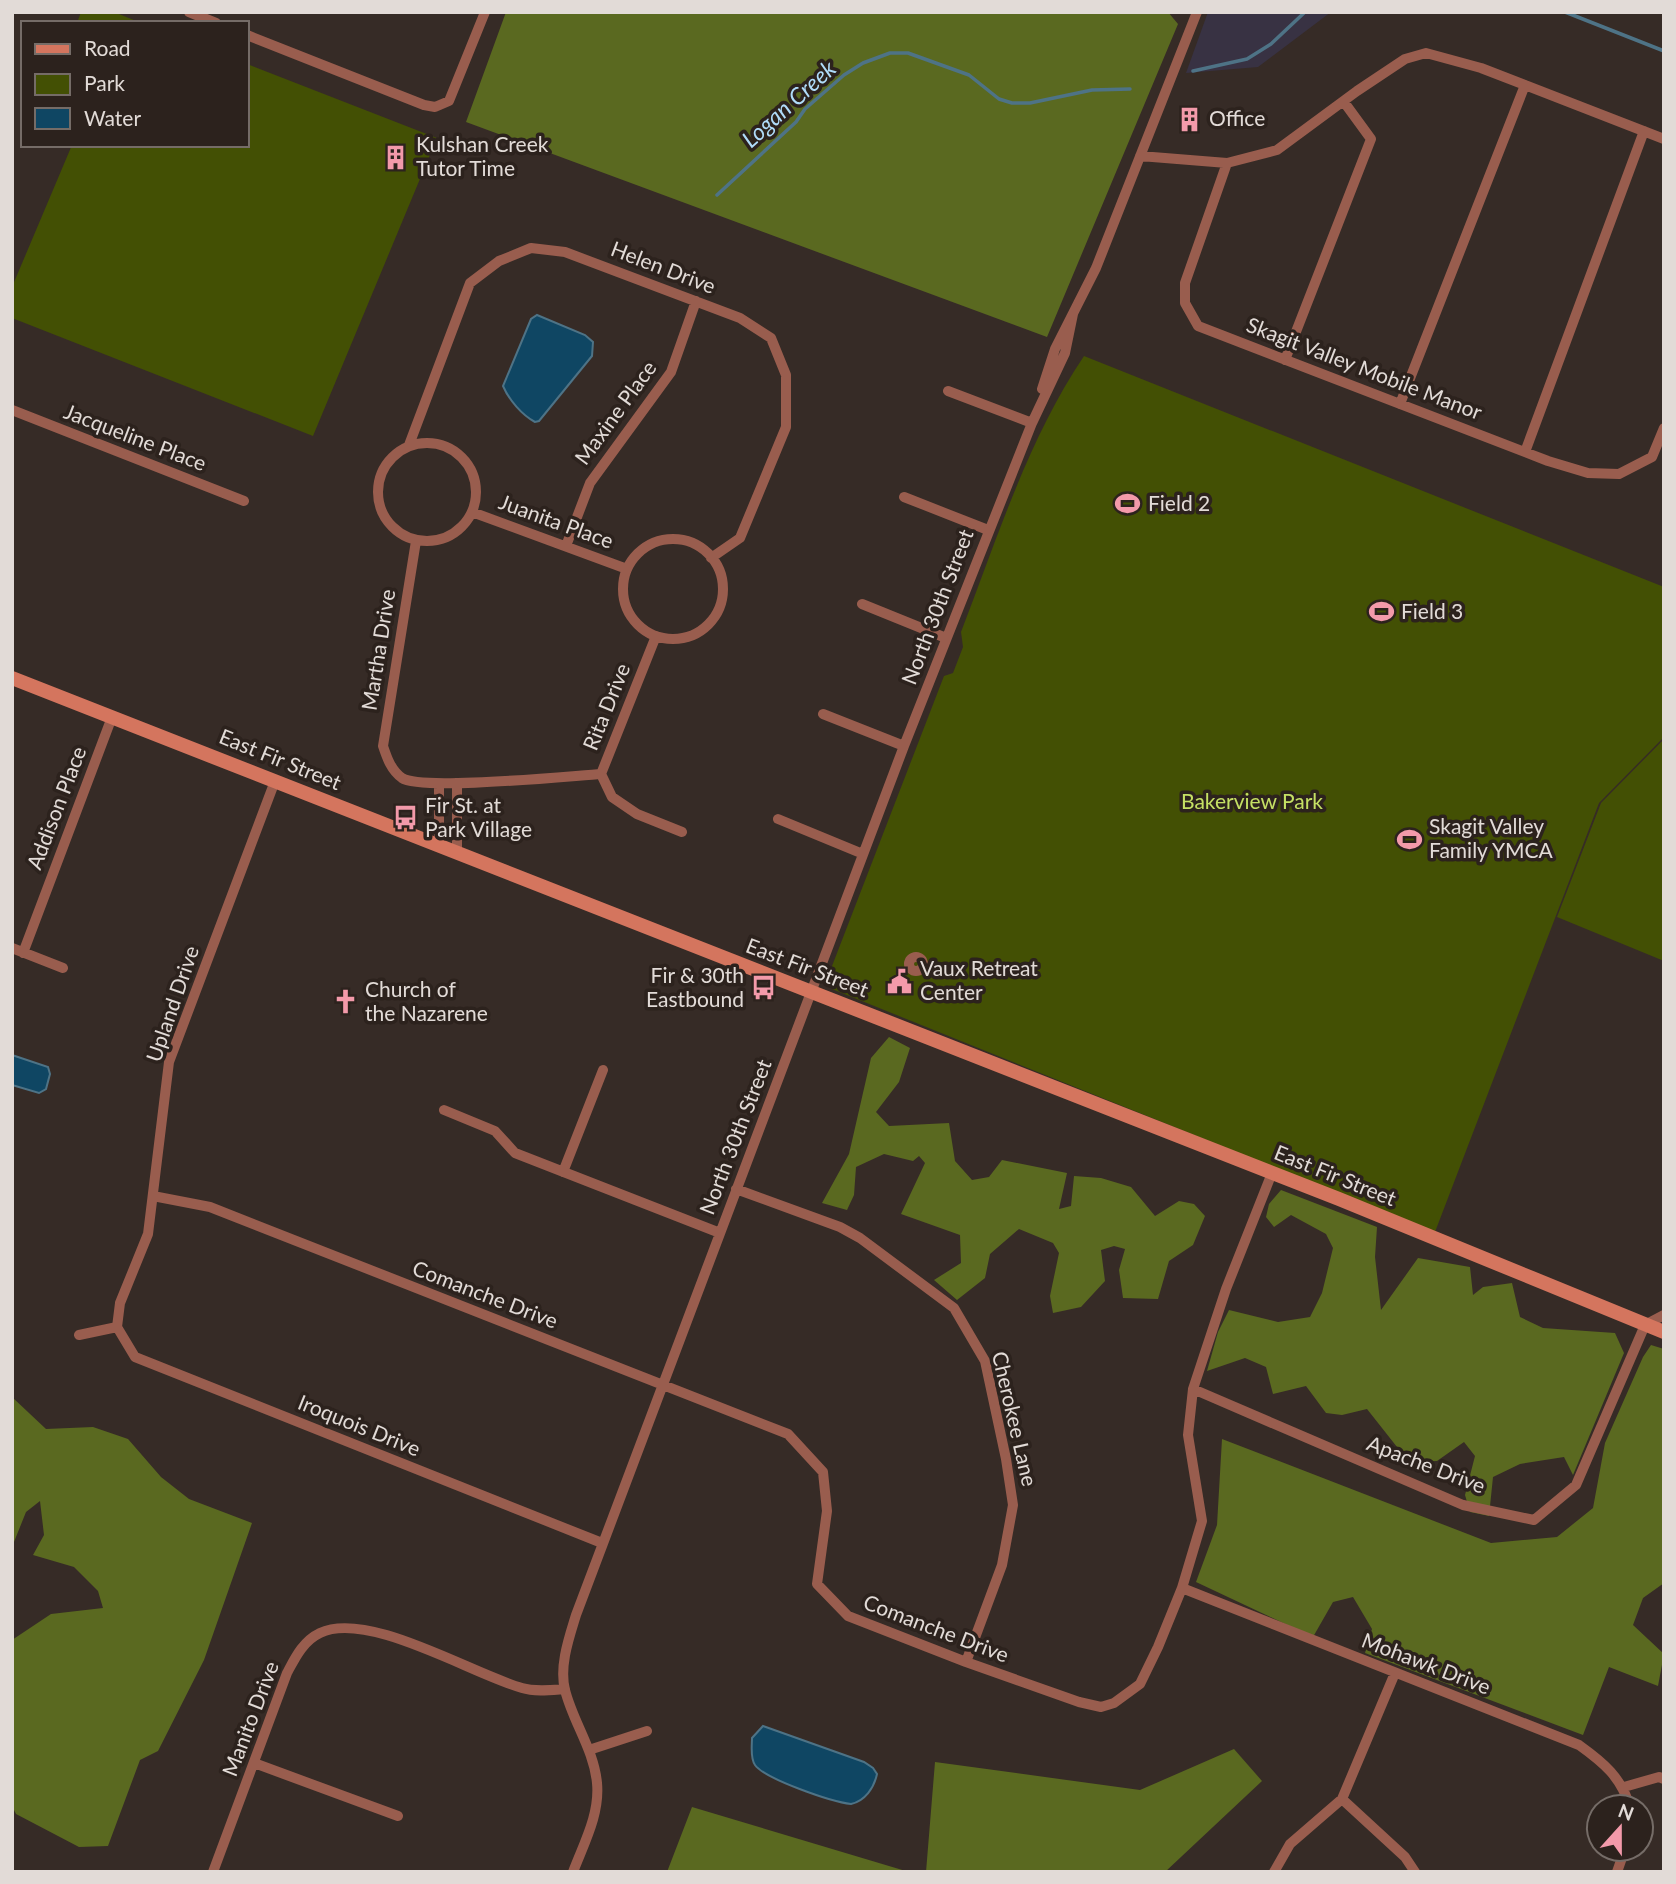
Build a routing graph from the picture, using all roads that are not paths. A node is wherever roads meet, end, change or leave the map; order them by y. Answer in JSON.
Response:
{"nodes":[{"id":1,"x":189,"y":12,"type":"edge"},
{"id":2,"x":485,"y":12,"type":"edge"},
{"id":3,"x":1197,"y":12,"type":"edge"},
{"id":4,"x":211,"y":21,"type":"edge"},
{"id":5,"x":248,"y":35,"type":"edge"},
{"id":6,"x":1525,"y":85,"type":"junction"},
{"id":7,"x":1344,"y":102,"type":"junction"},
{"id":8,"x":1644,"y":131,"type":"junction"},
{"id":9,"x":1664,"y":139,"type":"edge"},
{"id":10,"x":1140,"y":156,"type":"junction"},
{"id":11,"x":1227,"y":163,"type":"junction"},
{"id":12,"x":696,"y":301,"type":"junction"},
{"id":13,"x":1284,"y":360,"type":"junction"},
{"id":14,"x":948,"y":391,"type":"dead end"},
{"id":15,"x":1401,"y":404,"type":"junction"},
{"id":16,"x":12,"y":410,"type":"edge"},
{"id":17,"x":1031,"y":423,"type":"junction"},
{"id":18,"x":1664,"y":428,"type":"edge"},
{"id":19,"x":409,"y":446,"type":"junction"},
{"id":20,"x":1525,"y":452,"type":"junction"},
{"id":21,"x":904,"y":497,"type":"dead end"},
{"id":22,"x":244,"y":501,"type":"dead end"},
{"id":23,"x":472,"y":512,"type":"junction"},
{"id":24,"x":988,"y":530,"type":"junction"},
{"id":25,"x":416,"y":541,"type":"junction"},
{"id":26,"x":566,"y":546,"type":"junction"},
{"id":27,"x":711,"y":558,"type":"junction"},
{"id":28,"x":627,"y":569,"type":"junction"},
{"id":29,"x":862,"y":604,"type":"dead end"},
{"id":30,"x":656,"y":636,"type":"junction"},
{"id":31,"x":946,"y":638,"type":"junction"},
{"id":32,"x":12,"y":678,"type":"edge"},
{"id":33,"x":823,"y":714,"type":"dead end"},
{"id":34,"x":113,"y":717,"type":"junction"},
{"id":35,"x":904,"y":746,"type":"junction"},
{"id":36,"x":389,"y":765,"type":"joint"},
{"id":37,"x":601,"y":774,"type":"junction"},
{"id":38,"x":275,"y":781,"type":"junction"},
{"id":39,"x":457,"y":783,"type":"junction"},
{"id":40,"x":439,"y":784,"type":"junction"},
{"id":41,"x":778,"y":819,"type":"dead end"},
{"id":42,"x":682,"y":832,"type":"dead end"},
{"id":43,"x":439,"y":845,"type":"junction"},
{"id":44,"x":457,"y":852,"type":"junction"},
{"id":45,"x":863,"y":854,"type":"junction"},
{"id":46,"x":18,"y":951,"type":"edge"},
{"id":47,"x":63,"y":968,"type":"dead end"},
{"id":48,"x":811,"y":992,"type":"junction"},
{"id":49,"x":603,"y":1070,"type":"dead end"},
{"id":50,"x":444,"y":1110,"type":"dead end"},
{"id":51,"x":563,"y":1172,"type":"junction"},
{"id":52,"x":1272,"y":1173,"type":"junction"},
{"id":53,"x":736,"y":1189,"type":"junction"},
{"id":54,"x":153,"y":1196,"type":"junction"},
{"id":55,"x":720,"y":1233,"type":"junction"},
{"id":56,"x":1664,"y":1315,"type":"edge"},
{"id":57,"x":1645,"y":1325,"type":"junction"},
{"id":58,"x":117,"y":1327,"type":"junction"},
{"id":59,"x":1664,"y":1332,"type":"edge"},
{"id":60,"x":79,"y":1335,"type":"dead end"},
{"id":61,"x":663,"y":1385,"type":"junction"},
{"id":62,"x":1193,"y":1389,"type":"junction"},
{"id":63,"x":602,"y":1544,"type":"junction"},
{"id":64,"x":1182,"y":1588,"type":"junction"},
{"id":65,"x":966,"y":1662,"type":"junction"},
{"id":66,"x":1395,"y":1673,"type":"junction"},
{"id":67,"x":565,"y":1689,"type":"junction"},
{"id":68,"x":647,"y":1731,"type":"dead end"},
{"id":69,"x":589,"y":1750,"type":"junction"},
{"id":70,"x":254,"y":1763,"type":"junction"},
{"id":71,"x":1664,"y":1779,"type":"edge"},
{"id":72,"x":1624,"y":1787,"type":"junction"},
{"id":73,"x":1626,"y":1793,"type":"edge"},
{"id":74,"x":1342,"y":1800,"type":"junction"},
{"id":75,"x":398,"y":1816,"type":"dead end"},
{"id":76,"x":213,"y":1872,"type":"edge"},
{"id":77,"x":573,"y":1872,"type":"edge"},
{"id":78,"x":1274,"y":1872,"type":"edge"},
{"id":79,"x":1415,"y":1872,"type":"edge"}],
"edges":[{"from":1,"to":4,"type":"street"},
{"from":2,"to":5,"type":"street"},
{"from":3,"to":10,"type":"street","name":"North 30th Street"},
{"from":6,"to":7,"type":"street"},
{"from":6,"to":8,"type":"street"},
{"from":6,"to":15,"type":"street"},
{"from":7,"to":11,"type":"street"},
{"from":7,"to":13,"type":"street"},
{"from":8,"to":9,"type":"street"},
{"from":8,"to":20,"type":"street"},
{"from":10,"to":11,"type":"street"},
{"from":10,"to":17,"type":"street","name":"North 30th Street"},
{"from":11,"to":13,"type":"street","name":"Skagit Valley Mobile Manor"},
{"from":12,"to":19,"type":"street","name":"Helen Drive"},
{"from":12,"to":26,"type":"street","name":"Maxine Place"},
{"from":12,"to":27,"type":"street","name":"Helen Drive"},
{"from":13,"to":15,"type":"street","name":"Skagit Valley Mobile Manor"},
{"from":14,"to":17,"type":"street"},
{"from":15,"to":20,"type":"street","name":"Skagit Valley Mobile Manor"},
{"from":16,"to":22,"type":"street","name":"Jacqueline Place"},
{"from":17,"to":24,"type":"street","name":"North 30th Street"},
{"from":18,"to":20,"type":"street","name":"Skagit Valley Mobile Manor"},
{"from":19,"to":23,"type":"street"},
{"from":19,"to":25,"type":"street"},
{"from":21,"to":24,"type":"street"},
{"from":23,"to":25,"type":"street"},
{"from":23,"to":26,"type":"street","name":"Juanita Place"},
{"from":24,"to":31,"type":"street","name":"North 30th Street"},
{"from":25,"to":36,"type":"street","name":"Martha Drive"},
{"from":26,"to":28,"type":"street","name":"Juanita Place"},
{"from":27,"to":28,"type":"street"},
{"from":27,"to":30,"type":"street"},
{"from":28,"to":30,"type":"street"},
{"from":29,"to":31,"type":"street"},
{"from":30,"to":37,"type":"street","name":"Rita Drive"},
{"from":31,"to":35,"type":"street","name":"North 30th Street"},
{"from":32,"to":34,"type":"street","name":"East Fir Street"},
{"from":33,"to":35,"type":"street"},
{"from":34,"to":38,"type":"street","name":"East Fir Street"},
{"from":34,"to":46,"type":"street","name":"Addison Place"},
{"from":35,"to":45,"type":"street","name":"North 30th Street"},
{"from":36,"to":40,"type":"street","name":"Rita Drive"},
{"from":37,"to":39,"type":"street","name":"Rita Drive"},
{"from":37,"to":42,"type":"street"},
{"from":38,"to":43,"type":"street","name":"East Fir Street"},
{"from":38,"to":54,"type":"street","name":"Upland Drive"},
{"from":39,"to":40,"type":"street","name":"Rita Drive"},
{"from":39,"to":44,"type":"street"},
{"from":40,"to":43,"type":"street"},
{"from":41,"to":45,"type":"street"},
{"from":43,"to":44,"type":"street","name":"East Fir Street"},
{"from":44,"to":48,"type":"street","name":"East Fir Street"},
{"from":45,"to":48,"type":"street","name":"North 30th Street"},
{"from":46,"to":47,"type":"street"},
{"from":48,"to":52,"type":"street","name":"East Fir Street"},
{"from":48,"to":53,"type":"street","name":"North 30th Street"},
{"from":49,"to":51,"type":"street"},
{"from":50,"to":51,"type":"street"},
{"from":51,"to":55,"type":"street"},
{"from":52,"to":57,"type":"street","name":"East Fir Street"},
{"from":52,"to":62,"type":"street","name":"Comanche Drive"},
{"from":53,"to":55,"type":"street","name":"North 30th Street"},
{"from":53,"to":65,"type":"street","name":"Cherokee Lane"},
{"from":54,"to":58,"type":"street","name":"Upland Drive"},
{"from":54,"to":61,"type":"street","name":"Comanche Drive"},
{"from":55,"to":61,"type":"street","name":"North 30th Street"},
{"from":56,"to":57,"type":"street"},
{"from":57,"to":59,"type":"street","name":"East Fir Street"},
{"from":57,"to":62,"type":"street","name":"Apache Drive"},
{"from":58,"to":60,"type":"street"},
{"from":58,"to":63,"type":"street","name":"Iroquois Drive"},
{"from":61,"to":63,"type":"street","name":"North 30th Street"},
{"from":61,"to":65,"type":"street","name":"Comanche Drive"},
{"from":62,"to":64,"type":"street","name":"Comanche Drive"},
{"from":63,"to":67,"type":"street","name":"North 30th Street"},
{"from":64,"to":65,"type":"street","name":"Comanche Drive"},
{"from":64,"to":66,"type":"street","name":"Mohawk Drive"},
{"from":66,"to":72,"type":"street","name":"Mohawk Drive"},
{"from":66,"to":74,"type":"street"},
{"from":67,"to":69,"type":"street","name":"North 30th Street"},
{"from":67,"to":70,"type":"street","name":"Manito Drive"},
{"from":68,"to":69,"type":"street"},
{"from":69,"to":77,"type":"street","name":"North 30th Street"},
{"from":70,"to":75,"type":"street"},
{"from":70,"to":76,"type":"street","name":"Manito Drive"},
{"from":71,"to":72,"type":"street"},
{"from":72,"to":73,"type":"street","name":"Mohawk Drive"},
{"from":74,"to":78,"type":"street"},
{"from":74,"to":79,"type":"street"}]}
